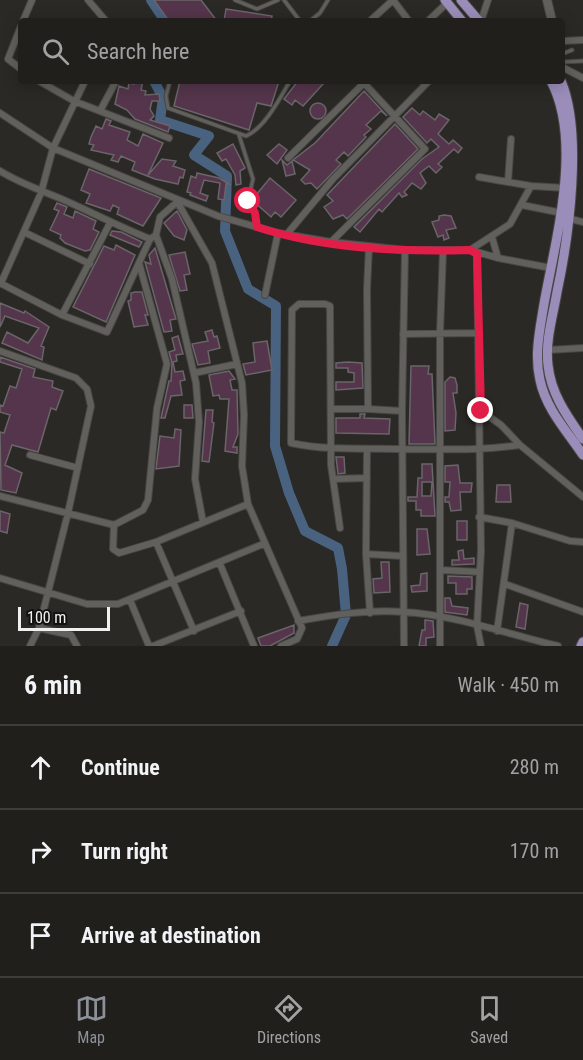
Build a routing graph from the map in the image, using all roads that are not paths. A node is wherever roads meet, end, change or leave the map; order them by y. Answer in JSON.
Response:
{"nodes":[{"id":1,"x":32,"y":0,"type":"edge"},
{"id":2,"x":88,"y":0,"type":"edge"},
{"id":3,"x":236,"y":0,"type":"edge"},
{"id":4,"x":278,"y":0,"type":"edge"},
{"id":5,"x":284,"y":0,"type":"edge"},
{"id":6,"x":328,"y":0,"type":"edge"},
{"id":7,"x":393,"y":0,"type":"edge"},
{"id":8,"x":461,"y":0,"type":"edge"},
{"id":9,"x":488,"y":0,"type":"edge"},
{"id":10,"x":547,"y":0,"type":"edge"},
{"id":11,"x":445,"y":2,"type":"edge"},
{"id":12,"x":24,"y":18,"type":"edge"},
{"id":13,"x":103,"y":18,"type":"edge"},
{"id":14,"x":298,"y":18,"type":"edge"},
{"id":15,"x":314,"y":18,"type":"edge"},
{"id":16,"x":373,"y":18,"type":"edge"},
{"id":17,"x":407,"y":18,"type":"edge"},
{"id":18,"x":431,"y":18,"type":"edge"},
{"id":19,"x":459,"y":18,"type":"edge"},
{"id":20,"x":477,"y":18,"type":"edge"},
{"id":21,"x":481,"y":18,"type":"edge"},
{"id":22,"x":551,"y":18,"type":"edge"},
{"id":23,"x":18,"y":34,"type":"edge"},
{"id":24,"x":583,"y":40,"type":"edge"},
{"id":25,"x":565,"y":41,"type":"edge"},
{"id":26,"x":572,"y":50,"type":"dead end"},
{"id":27,"x":565,"y":53,"type":"edge"},
{"id":28,"x":0,"y":56,"type":"edge"},
{"id":29,"x":8,"y":59,"type":"junction"},
{"id":30,"x":583,"y":61,"type":"edge"},
{"id":31,"x":565,"y":62,"type":"edge"},
{"id":32,"x":18,"y":67,"type":"edge"},
{"id":33,"x":565,"y":69,"type":"edge"},
{"id":34,"x":583,"y":78,"type":"edge"},
{"id":35,"x":44,"y":84,"type":"edge"},
{"id":36,"x":83,"y":84,"type":"edge"},
{"id":37,"x":114,"y":84,"type":"edge"},
{"id":38,"x":169,"y":84,"type":"edge"},
{"id":39,"x":288,"y":84,"type":"edge"},
{"id":40,"x":363,"y":84,"type":"edge"},
{"id":41,"x":367,"y":84,"type":"edge"},
{"id":42,"x":426,"y":84,"type":"edge"},
{"id":43,"x":553,"y":84,"type":"edge"},
{"id":44,"x":563,"y":84,"type":"edge"},
{"id":45,"x":74,"y":101,"type":"junction"},
{"id":46,"x":100,"y":111,"type":"junction"},
{"id":47,"x":0,"y":113,"type":"edge"},
{"id":48,"x":393,"y":116,"type":"junction"},
{"id":49,"x":239,"y":135,"type":"junction"},
{"id":50,"x":169,"y":138,"type":"dead end"},
{"id":51,"x":511,"y":139,"type":"dead end"},
{"id":52,"x":53,"y":147,"type":"junction"},
{"id":53,"x":288,"y":158,"type":"dead end"},
{"id":54,"x":1,"y":173,"type":"edge"},
{"id":55,"x":479,"y":177,"type":"dead end"},
{"id":56,"x":508,"y":182,"type":"junction"},
{"id":57,"x":531,"y":186,"type":"junction"},
{"id":58,"x":566,"y":188,"type":"junction"},
{"id":59,"x":41,"y":193,"type":"junction"},
{"id":60,"x":177,"y":201,"type":"junction"},
{"id":61,"x":522,"y":205,"type":"junction"},
{"id":62,"x":562,"y":213,"type":"junction"},
{"id":63,"x":571,"y":219,"type":"junction"},
{"id":64,"x":583,"y":222,"type":"edge"},
{"id":65,"x":110,"y":223,"type":"junction"},
{"id":66,"x":257,"y":227,"type":"junction"},
{"id":67,"x":24,"y":232,"type":"junction"},
{"id":68,"x":278,"y":234,"type":"junction"},
{"id":69,"x":287,"y":234,"type":"junction"},
{"id":70,"x":153,"y":237,"type":"junction"},
{"id":71,"x":492,"y":237,"type":"junction"},
{"id":72,"x":331,"y":242,"type":"junction"},
{"id":73,"x":369,"y":247,"type":"junction"},
{"id":74,"x":405,"y":250,"type":"junction"},
{"id":75,"x":470,"y":250,"type":"junction"},
{"id":76,"x":443,"y":251,"type":"junction"},
{"id":77,"x":477,"y":254,"type":"junction"},
{"id":78,"x":498,"y":258,"type":"junction"},
{"id":79,"x":139,"y":263,"type":"junction"},
{"id":80,"x":90,"y":264,"type":"junction"},
{"id":81,"x":551,"y":268,"type":"junction"},
{"id":82,"x":0,"y":283,"type":"edge"},
{"id":83,"x":265,"y":295,"type":"dead end"},
{"id":84,"x":62,"y":315,"type":"junction"},
{"id":85,"x":440,"y":333,"type":"junction"},
{"id":86,"x":477,"y":333,"type":"junction"},
{"id":87,"x":403,"y":334,"type":"junction"},
{"id":88,"x":583,"y":348,"type":"edge"},
{"id":89,"x":548,"y":350,"type":"junction"},
{"id":90,"x":0,"y":351,"type":"edge"},
{"id":91,"x":237,"y":364,"type":"junction"},
{"id":92,"x":194,"y":374,"type":"junction"},
{"id":93,"x":332,"y":409,"type":"junction"},
{"id":94,"x":368,"y":409,"type":"junction"},
{"id":95,"x":402,"y":411,"type":"junction"},
{"id":96,"x":481,"y":411,"type":"junction"},
{"id":97,"x":583,"y":439,"type":"edge"},
{"id":98,"x":520,"y":445,"type":"junction"},
{"id":99,"x":331,"y":447,"type":"junction"},
{"id":100,"x":402,"y":448,"type":"junction"},
{"id":101,"x":367,"y":449,"type":"junction"},
{"id":102,"x":440,"y":450,"type":"junction"},
{"id":103,"x":480,"y":451,"type":"junction"},
{"id":104,"x":30,"y":455,"type":"dead end"},
{"id":105,"x":583,"y":455,"type":"edge"},
{"id":106,"x":78,"y":468,"type":"junction"},
{"id":107,"x":367,"y":478,"type":"junction"},
{"id":108,"x":333,"y":479,"type":"junction"},
{"id":109,"x":0,"y":496,"type":"edge"},
{"id":110,"x":583,"y":497,"type":"edge"},
{"id":111,"x":248,"y":504,"type":"junction"},
{"id":112,"x":68,"y":513,"type":"junction"},
{"id":113,"x":479,"y":517,"type":"junction"},
{"id":114,"x":203,"y":522,"type":"junction"},
{"id":115,"x":512,"y":523,"type":"junction"},
{"id":116,"x":114,"y":525,"type":"junction"},
{"id":117,"x":340,"y":528,"type":"dead end"},
{"id":118,"x":156,"y":542,"type":"junction"},
{"id":119,"x":583,"y":542,"type":"edge"},
{"id":120,"x":263,"y":544,"type":"junction"},
{"id":121,"x":366,"y":554,"type":"junction"},
{"id":122,"x":402,"y":556,"type":"junction"},
{"id":123,"x":220,"y":564,"type":"junction"},
{"id":124,"x":440,"y":570,"type":"junction"},
{"id":125,"x":480,"y":572,"type":"junction"},
{"id":126,"x":0,"y":578,"type":"edge"},
{"id":127,"x":173,"y":582,"type":"junction"},
{"id":128,"x":505,"y":584,"type":"junction"},
{"id":129,"x":47,"y":594,"type":"junction"},
{"id":130,"x":130,"y":600,"type":"junction"},
{"id":131,"x":241,"y":611,"type":"junction"},
{"id":132,"x":402,"y":611,"type":"junction"},
{"id":133,"x":583,"y":612,"type":"edge"},
{"id":134,"x":370,"y":613,"type":"junction"},
{"id":135,"x":440,"y":616,"type":"junction"},
{"id":136,"x":298,"y":621,"type":"junction"},
{"id":137,"x":477,"y":626,"type":"junction"},
{"id":138,"x":39,"y":628,"type":"junction"},
{"id":139,"x":194,"y":631,"type":"junction"},
{"id":140,"x":497,"y":631,"type":"junction"},
{"id":141,"x":583,"y":642,"type":"edge"},
{"id":142,"x":538,"y":644,"type":"edge"},
{"id":143,"x":30,"y":646,"type":"edge"},
{"id":144,"x":77,"y":646,"type":"edge"},
{"id":145,"x":151,"y":646,"type":"edge"},
{"id":146,"x":254,"y":646,"type":"edge"},
{"id":147,"x":281,"y":646,"type":"edge"},
{"id":148,"x":404,"y":646,"type":"edge"},
{"id":149,"x":440,"y":646,"type":"edge"},
{"id":150,"x":481,"y":646,"type":"edge"},
{"id":151,"x":558,"y":646,"type":"edge"},
{"id":152,"x":581,"y":646,"type":"edge"}],
"edges":[{"from":1,"to":12,"type":"street"},
{"from":2,"to":13,"type":"street"},
{"from":3,"to":4,"type":"lane"},
{"from":5,"to":14,"type":"lane"},
{"from":6,"to":15,"type":"lane"},
{"from":7,"to":16,"type":"street"},
{"from":7,"to":17,"type":"street"},
{"from":8,"to":20,"type":"main road"},
{"from":9,"to":21,"type":"street"},
{"from":10,"to":22,"type":"street"},
{"from":11,"to":18,"type":"street"},
{"from":11,"to":19,"type":"main road"},
{"from":23,"to":29,"type":"street"},
{"from":24,"to":25,"type":"street"},
{"from":26,"to":27,"type":"lane"},
{"from":28,"to":29,"type":"street"},
{"from":29,"to":32,"type":"street"},
{"from":30,"to":31,"type":"lane"},
{"from":33,"to":34,"type":"street"},
{"from":35,"to":45,"type":"street"},
{"from":36,"to":45,"type":"street"},
{"from":37,"to":46,"type":"street"},
{"from":38,"to":49,"type":"lane"},
{"from":39,"to":49,"type":"lane"},
{"from":40,"to":53,"type":"street"},
{"from":41,"to":48,"type":"street"},
{"from":42,"to":48,"type":"street"},
{"from":43,"to":58,"type":"main road"},
{"from":44,"to":63,"type":"main road"},
{"from":45,"to":46,"type":"street"},
{"from":45,"to":52,"type":"street"},
{"from":46,"to":50,"type":"street"},
{"from":47,"to":52,"type":"street"},
{"from":48,"to":69,"type":"street"},
{"from":48,"to":72,"type":"street"},
{"from":49,"to":66,"type":"lane"},
{"from":51,"to":56,"type":"street"},
{"from":52,"to":59,"type":"street"},
{"from":52,"to":60,"type":"street"},
{"from":54,"to":59,"type":"street"},
{"from":55,"to":56,"type":"street"},
{"from":56,"to":57,"type":"street"},
{"from":57,"to":58,"type":"street"},
{"from":57,"to":61,"type":"street"},
{"from":58,"to":62,"type":"main road"},
{"from":59,"to":65,"type":"street"},
{"from":59,"to":67,"type":"street"},
{"from":60,"to":66,"type":"street"},
{"from":60,"to":70,"type":"street"},
{"from":60,"to":91,"type":"street"},
{"from":61,"to":62,"type":"street"},
{"from":61,"to":71,"type":"street"},
{"from":62,"to":81,"type":"main road"},
{"from":63,"to":64,"type":"street"},
{"from":63,"to":89,"type":"main road"},
{"from":65,"to":70,"type":"street"},
{"from":65,"to":80,"type":"street"},
{"from":66,"to":68,"type":"street"},
{"from":67,"to":80,"type":"street"},
{"from":67,"to":82,"type":"street"},
{"from":68,"to":69,"type":"street"},
{"from":68,"to":83,"type":"street"},
{"from":69,"to":72,"type":"street"},
{"from":70,"to":79,"type":"street"},
{"from":70,"to":92,"type":"street"},
{"from":71,"to":75,"type":"street"},
{"from":71,"to":78,"type":"street"},
{"from":72,"to":73,"type":"street"},
{"from":73,"to":74,"type":"street"},
{"from":73,"to":94,"type":"street"},
{"from":74,"to":76,"type":"street"},
{"from":74,"to":87,"type":"street"},
{"from":75,"to":76,"type":"street"},
{"from":75,"to":77,"type":"street"},
{"from":76,"to":85,"type":"street"},
{"from":77,"to":78,"type":"street"},
{"from":77,"to":86,"type":"street"},
{"from":78,"to":81,"type":"street"},
{"from":79,"to":84,"type":"street"},
{"from":79,"to":116,"type":"street"},
{"from":80,"to":84,"type":"street"},
{"from":81,"to":105,"type":"main road"},
{"from":82,"to":84,"type":"street"},
{"from":85,"to":86,"type":"street"},
{"from":85,"to":87,"type":"street"},
{"from":85,"to":102,"type":"street"},
{"from":86,"to":96,"type":"street"},
{"from":87,"to":95,"type":"street"},
{"from":88,"to":89,"type":"street"},
{"from":89,"to":97,"type":"main road"},
{"from":90,"to":106,"type":"street"},
{"from":91,"to":92,"type":"street"},
{"from":91,"to":111,"type":"street"},
{"from":92,"to":114,"type":"street"},
{"from":93,"to":94,"type":"street"},
{"from":93,"to":99,"type":"street"},
{"from":93,"to":99,"type":"street"},
{"from":94,"to":95,"type":"street"},
{"from":95,"to":100,"type":"street"},
{"from":96,"to":98,"type":"street"},
{"from":96,"to":103,"type":"street"},
{"from":98,"to":103,"type":"street"},
{"from":98,"to":110,"type":"street"},
{"from":99,"to":101,"type":"street"},
{"from":99,"to":108,"type":"street"},
{"from":100,"to":101,"type":"street"},
{"from":100,"to":102,"type":"street"},
{"from":100,"to":122,"type":"street"},
{"from":101,"to":107,"type":"street"},
{"from":102,"to":103,"type":"street"},
{"from":102,"to":124,"type":"street"},
{"from":103,"to":113,"type":"street"},
{"from":104,"to":106,"type":"street"},
{"from":106,"to":112,"type":"street"},
{"from":107,"to":108,"type":"street"},
{"from":107,"to":121,"type":"street"},
{"from":108,"to":117,"type":"street"},
{"from":109,"to":112,"type":"street"},
{"from":111,"to":114,"type":"street"},
{"from":111,"to":120,"type":"street"},
{"from":112,"to":116,"type":"street"},
{"from":112,"to":129,"type":"street"},
{"from":113,"to":115,"type":"street"},
{"from":113,"to":125,"type":"street"},
{"from":114,"to":118,"type":"street"},
{"from":115,"to":119,"type":"street"},
{"from":115,"to":128,"type":"street"},
{"from":116,"to":118,"type":"street"},
{"from":118,"to":127,"type":"street"},
{"from":120,"to":123,"type":"street"},
{"from":120,"to":136,"type":"street"},
{"from":121,"to":122,"type":"street"},
{"from":121,"to":134,"type":"street"},
{"from":122,"to":132,"type":"street"},
{"from":123,"to":127,"type":"street"},
{"from":123,"to":131,"type":"street"},
{"from":124,"to":125,"type":"street"},
{"from":124,"to":135,"type":"street"},
{"from":125,"to":137,"type":"street"},
{"from":126,"to":129,"type":"street"},
{"from":127,"to":130,"type":"street"},
{"from":127,"to":139,"type":"street"},
{"from":128,"to":133,"type":"street"},
{"from":128,"to":140,"type":"street"},
{"from":129,"to":130,"type":"street"},
{"from":129,"to":138,"type":"street"},
{"from":130,"to":145,"type":"street"},
{"from":131,"to":139,"type":"street"},
{"from":131,"to":146,"type":"street"},
{"from":132,"to":134,"type":"street"},
{"from":132,"to":135,"type":"street"},
{"from":132,"to":148,"type":"street"},
{"from":134,"to":136,"type":"street"},
{"from":135,"to":137,"type":"street"},
{"from":135,"to":149,"type":"street"},
{"from":136,"to":147,"type":"street"},
{"from":137,"to":140,"type":"street"},
{"from":137,"to":150,"type":"street"},
{"from":138,"to":143,"type":"street"},
{"from":138,"to":144,"type":"street"},
{"from":139,"to":145,"type":"street"},
{"from":140,"to":142,"type":"street"},
{"from":141,"to":152,"type":"main road"},
{"from":142,"to":151,"type":"street"}]}
